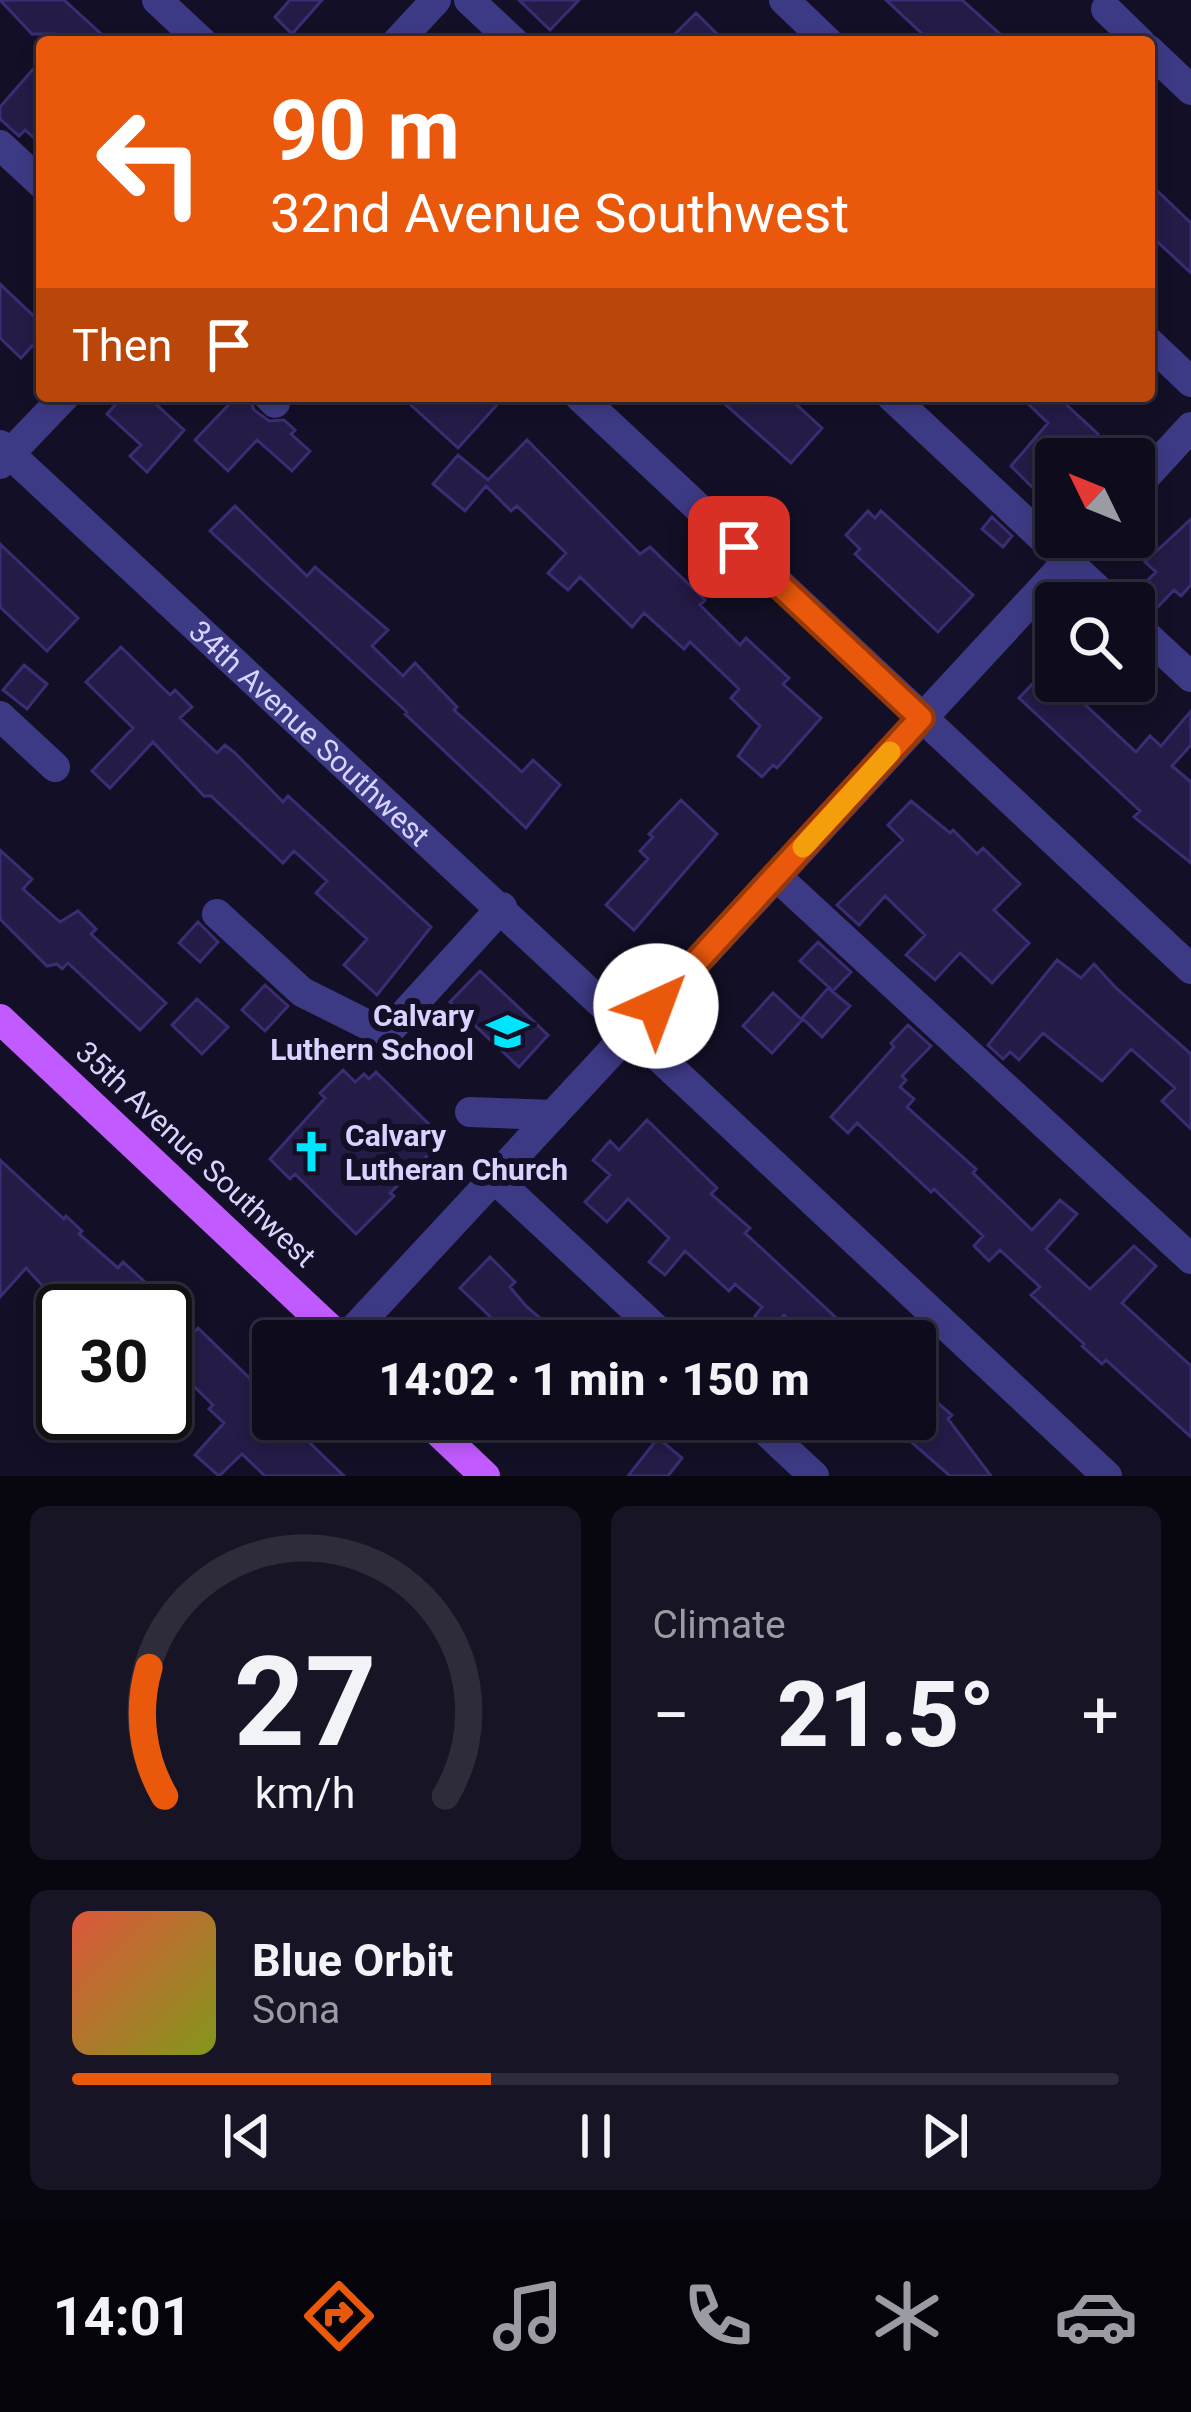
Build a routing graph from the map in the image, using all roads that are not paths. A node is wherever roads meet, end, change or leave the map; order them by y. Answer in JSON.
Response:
{"nodes":[{"id":1,"x":157,"y":0,"type":"edge"},
{"id":2,"x":436,"y":0,"type":"edge"},
{"id":3,"x":469,"y":0,"type":"edge"},
{"id":4,"x":784,"y":0,"type":"edge"},
{"id":5,"x":1106,"y":9,"type":"dead end"},
{"id":6,"x":196,"y":36,"type":"edge"},
{"id":7,"x":403,"y":36,"type":"edge"},
{"id":8,"x":508,"y":36,"type":"edge"},
{"id":9,"x":822,"y":36,"type":"edge"},
{"id":10,"x":1135,"y":36,"type":"edge"},
{"id":11,"x":1155,"y":56,"type":"edge"},
{"id":12,"x":1191,"y":90,"type":"edge"},
{"id":13,"x":0,"y":145,"type":"edge"},
{"id":14,"x":36,"y":178,"type":"edge"},
{"id":15,"x":1155,"y":348,"type":"edge"},
{"id":16,"x":1191,"y":382,"type":"edge"},
{"id":17,"x":59,"y":402,"type":"edge"},
{"id":18,"x":586,"y":402,"type":"edge"},
{"id":19,"x":898,"y":402,"type":"edge"},
{"id":20,"x":1191,"y":427,"type":"edge"},
{"id":21,"x":3,"y":455,"type":"edge"},
{"id":22,"x":1155,"y":466,"type":"edge"},
{"id":23,"x":1071,"y":558,"type":"edge"},
{"id":24,"x":1068,"y":561,"type":"junction"},
{"id":25,"x":1090,"y":582,"type":"edge"},
{"id":26,"x":1155,"y":644,"type":"edge"},
{"id":27,"x":1191,"y":677,"type":"edge"},
{"id":28,"x":0,"y":716,"type":"edge"},
{"id":29,"x":921,"y":718,"type":"junction"},
{"id":30,"x":55,"y":767,"type":"dead end"},
{"id":31,"x":776,"y":876,"type":"junction"},
{"id":32,"x":502,"y":907,"type":"junction"},
{"id":33,"x":217,"y":914,"type":"dead end"},
{"id":34,"x":1191,"y":969,"type":"edge"},
{"id":35,"x":0,"y":1019,"type":"edge"},
{"id":36,"x":632,"y":1032,"type":"junction"},
{"id":37,"x":470,"y":1112,"type":"dead end"},
{"id":38,"x":553,"y":1115,"type":"junction"},
{"id":39,"x":494,"y":1178,"type":"junction"},
{"id":40,"x":1191,"y":1259,"type":"edge"},
{"id":41,"x":321,"y":1320,"type":"edge"},
{"id":42,"x":362,"y":1320,"type":"edge"},
{"id":43,"x":646,"y":1320,"type":"edge"},
{"id":44,"x":443,"y":1440,"type":"edge"},
{"id":45,"x":775,"y":1440,"type":"edge"},
{"id":46,"x":470,"y":1471,"type":"edge"},
{"id":47,"x":814,"y":1476,"type":"edge"},
{"id":48,"x":1107,"y":1476,"type":"edge"}],
"edges":[{"from":1,"to":6,"type":"street"},
{"from":2,"to":7,"type":"street"},
{"from":3,"to":8,"type":"street"},
{"from":4,"to":9,"type":"street"},
{"from":5,"to":10,"type":"street"},
{"from":11,"to":12,"type":"street"},
{"from":13,"to":14,"type":"street"},
{"from":15,"to":16,"type":"street"},
{"from":17,"to":21,"type":"street"},
{"from":18,"to":29,"type":"street"},
{"from":19,"to":24,"type":"street"},
{"from":20,"to":22,"type":"street"},
{"from":21,"to":32,"type":"street","name":"34th Avenue Southwest"},
{"from":23,"to":24,"type":"street"},
{"from":24,"to":25,"type":"street"},
{"from":24,"to":29,"type":"street"},
{"from":26,"to":27,"type":"street"},
{"from":28,"to":30,"type":"street"},
{"from":29,"to":31,"type":"street"},
{"from":29,"to":34,"type":"street"},
{"from":31,"to":36,"type":"street"},
{"from":31,"to":40,"type":"street"},
{"from":32,"to":33,"type":"street"},
{"from":32,"to":36,"type":"street","name":"34th Avenue Southwest"},
{"from":35,"to":41,"type":"main road","name":"35th Avenue Southwest"},
{"from":36,"to":38,"type":"street"},
{"from":36,"to":48,"type":"street","name":"34th Avenue Southwest"},
{"from":37,"to":38,"type":"street"},
{"from":38,"to":39,"type":"street"},
{"from":39,"to":42,"type":"street"},
{"from":39,"to":43,"type":"street"},
{"from":44,"to":46,"type":"main road"},
{"from":45,"to":47,"type":"street"}]}
